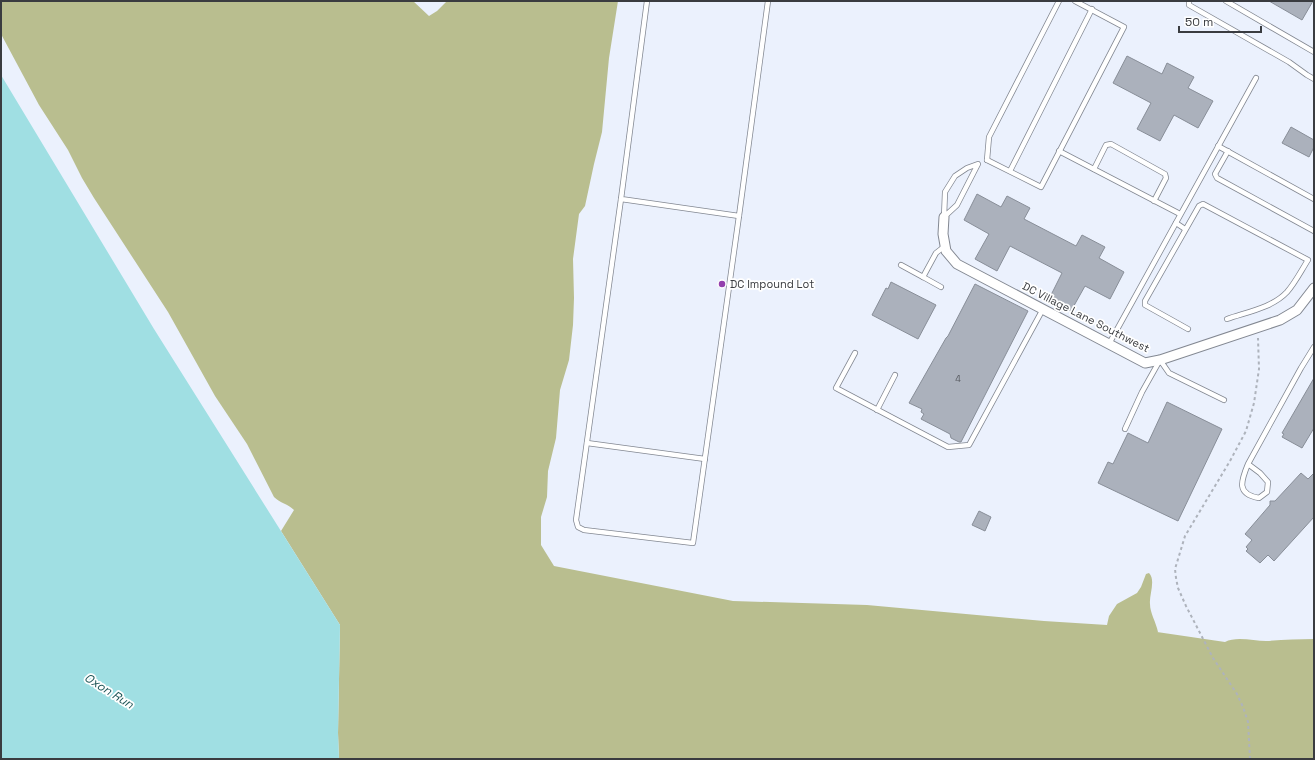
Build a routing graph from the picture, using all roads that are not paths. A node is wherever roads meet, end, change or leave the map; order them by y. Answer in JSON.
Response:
{"nodes":[{"id":1,"x":647,"y":1,"type":"edge"},
{"id":2,"x":768,"y":1,"type":"edge"},
{"id":3,"x":1059,"y":1,"type":"edge"},
{"id":4,"x":1075,"y":1,"type":"edge"},
{"id":5,"x":1189,"y":1,"type":"edge"},
{"id":6,"x":1226,"y":1,"type":"edge"},
{"id":7,"x":1092,"y":10,"type":"junction"},
{"id":8,"x":1314,"y":52,"type":"edge"},
{"id":9,"x":1256,"y":78,"type":"dead end"},
{"id":10,"x":1314,"y":79,"type":"edge"},
{"id":11,"x":1218,"y":146,"type":"junction"},
{"id":12,"x":1228,"y":151,"type":"junction"},
{"id":13,"x":1059,"y":152,"type":"junction"},
{"id":14,"x":987,"y":160,"type":"junction"},
{"id":15,"x":978,"y":164,"type":"junction"},
{"id":16,"x":1094,"y":169,"type":"junction"},
{"id":17,"x":1010,"y":171,"type":"junction"},
{"id":18,"x":622,"y":199,"type":"junction"},
{"id":19,"x":1314,"y":199,"type":"edge"},
{"id":20,"x":1154,"y":201,"type":"junction"},
{"id":21,"x":1180,"y":214,"type":"junction"},
{"id":22,"x":739,"y":216,"type":"junction"},
{"id":23,"x":944,"y":217,"type":"junction"},
{"id":24,"x":1176,"y":223,"type":"junction"},
{"id":25,"x":1185,"y":229,"type":"junction"},
{"id":26,"x":1314,"y":231,"type":"edge"},
{"id":27,"x":945,"y":246,"type":"junction"},
{"id":28,"x":901,"y":266,"type":"dead end"},
{"id":29,"x":923,"y":277,"type":"junction"},
{"id":30,"x":941,"y":287,"type":"dead end"},
{"id":31,"x":1314,"y":288,"type":"edge"},
{"id":32,"x":1043,"y":309,"type":"junction"},
{"id":33,"x":1226,"y":319,"type":"dead end"},
{"id":34,"x":1188,"y":329,"type":"dead end"},
{"id":35,"x":1109,"y":344,"type":"junction"},
{"id":36,"x":1314,"y":347,"type":"edge"},
{"id":37,"x":855,"y":353,"type":"dead end"},
{"id":38,"x":1160,"y":360,"type":"junction"},
{"id":39,"x":895,"y":375,"type":"dead end"},
{"id":40,"x":1224,"y":400,"type":"dead end"},
{"id":41,"x":877,"y":410,"type":"junction"},
{"id":42,"x":1125,"y":428,"type":"dead end"},
{"id":43,"x":586,"y":443,"type":"junction"},
{"id":44,"x":705,"y":459,"type":"junction"},
{"id":45,"x":1248,"y":464,"type":"junction"}],
"edges":[{"from":1,"to":18,"type":"lane"},
{"from":2,"to":22,"type":"lane"},
{"from":3,"to":14,"type":"lane"},
{"from":4,"to":7,"type":"lane"},
{"from":5,"to":10,"type":"lane"},
{"from":6,"to":8,"type":"lane"},
{"from":7,"to":13,"type":"lane"},
{"from":7,"to":17,"type":"lane"},
{"from":9,"to":11,"type":"lane"},
{"from":11,"to":12,"type":"lane"},
{"from":11,"to":21,"type":"lane"},
{"from":12,"to":19,"type":"lane"},
{"from":12,"to":26,"type":"lane"},
{"from":13,"to":16,"type":"lane"},
{"from":13,"to":17,"type":"lane"},
{"from":14,"to":15,"type":"lane"},
{"from":14,"to":17,"type":"lane"},
{"from":15,"to":23,"type":"lane"},
{"from":15,"to":23,"type":"lane"},
{"from":16,"to":20,"type":"lane"},
{"from":16,"to":20,"type":"lane"},
{"from":18,"to":22,"type":"lane"},
{"from":18,"to":43,"type":"lane"},
{"from":20,"to":21,"type":"lane"},
{"from":21,"to":24,"type":"lane"},
{"from":22,"to":44,"type":"lane"},
{"from":23,"to":27,"type":"street","name":"DC Village Lane Southwest"},
{"from":24,"to":25,"type":"lane"},
{"from":24,"to":35,"type":"lane"},
{"from":25,"to":33,"type":"lane"},
{"from":25,"to":34,"type":"lane"},
{"from":27,"to":29,"type":"lane"},
{"from":27,"to":32,"type":"street","name":"DC Village Lane Southwest"},
{"from":28,"to":29,"type":"lane"},
{"from":29,"to":30,"type":"lane"},
{"from":31,"to":38,"type":"street","name":"DC Village Lane Southwest"},
{"from":32,"to":35,"type":"street","name":"DC Village Lane Southwest"},
{"from":32,"to":41,"type":"lane"},
{"from":35,"to":38,"type":"street","name":"DC Village Lane Southwest"},
{"from":36,"to":45,"type":"lane"},
{"from":37,"to":41,"type":"lane"},
{"from":38,"to":40,"type":"lane"},
{"from":38,"to":42,"type":"lane"},
{"from":39,"to":41,"type":"lane"},
{"from":43,"to":44,"type":"lane"},
{"from":43,"to":44,"type":"lane"},
{"from":45,"to":45,"type":"lane"}]}
